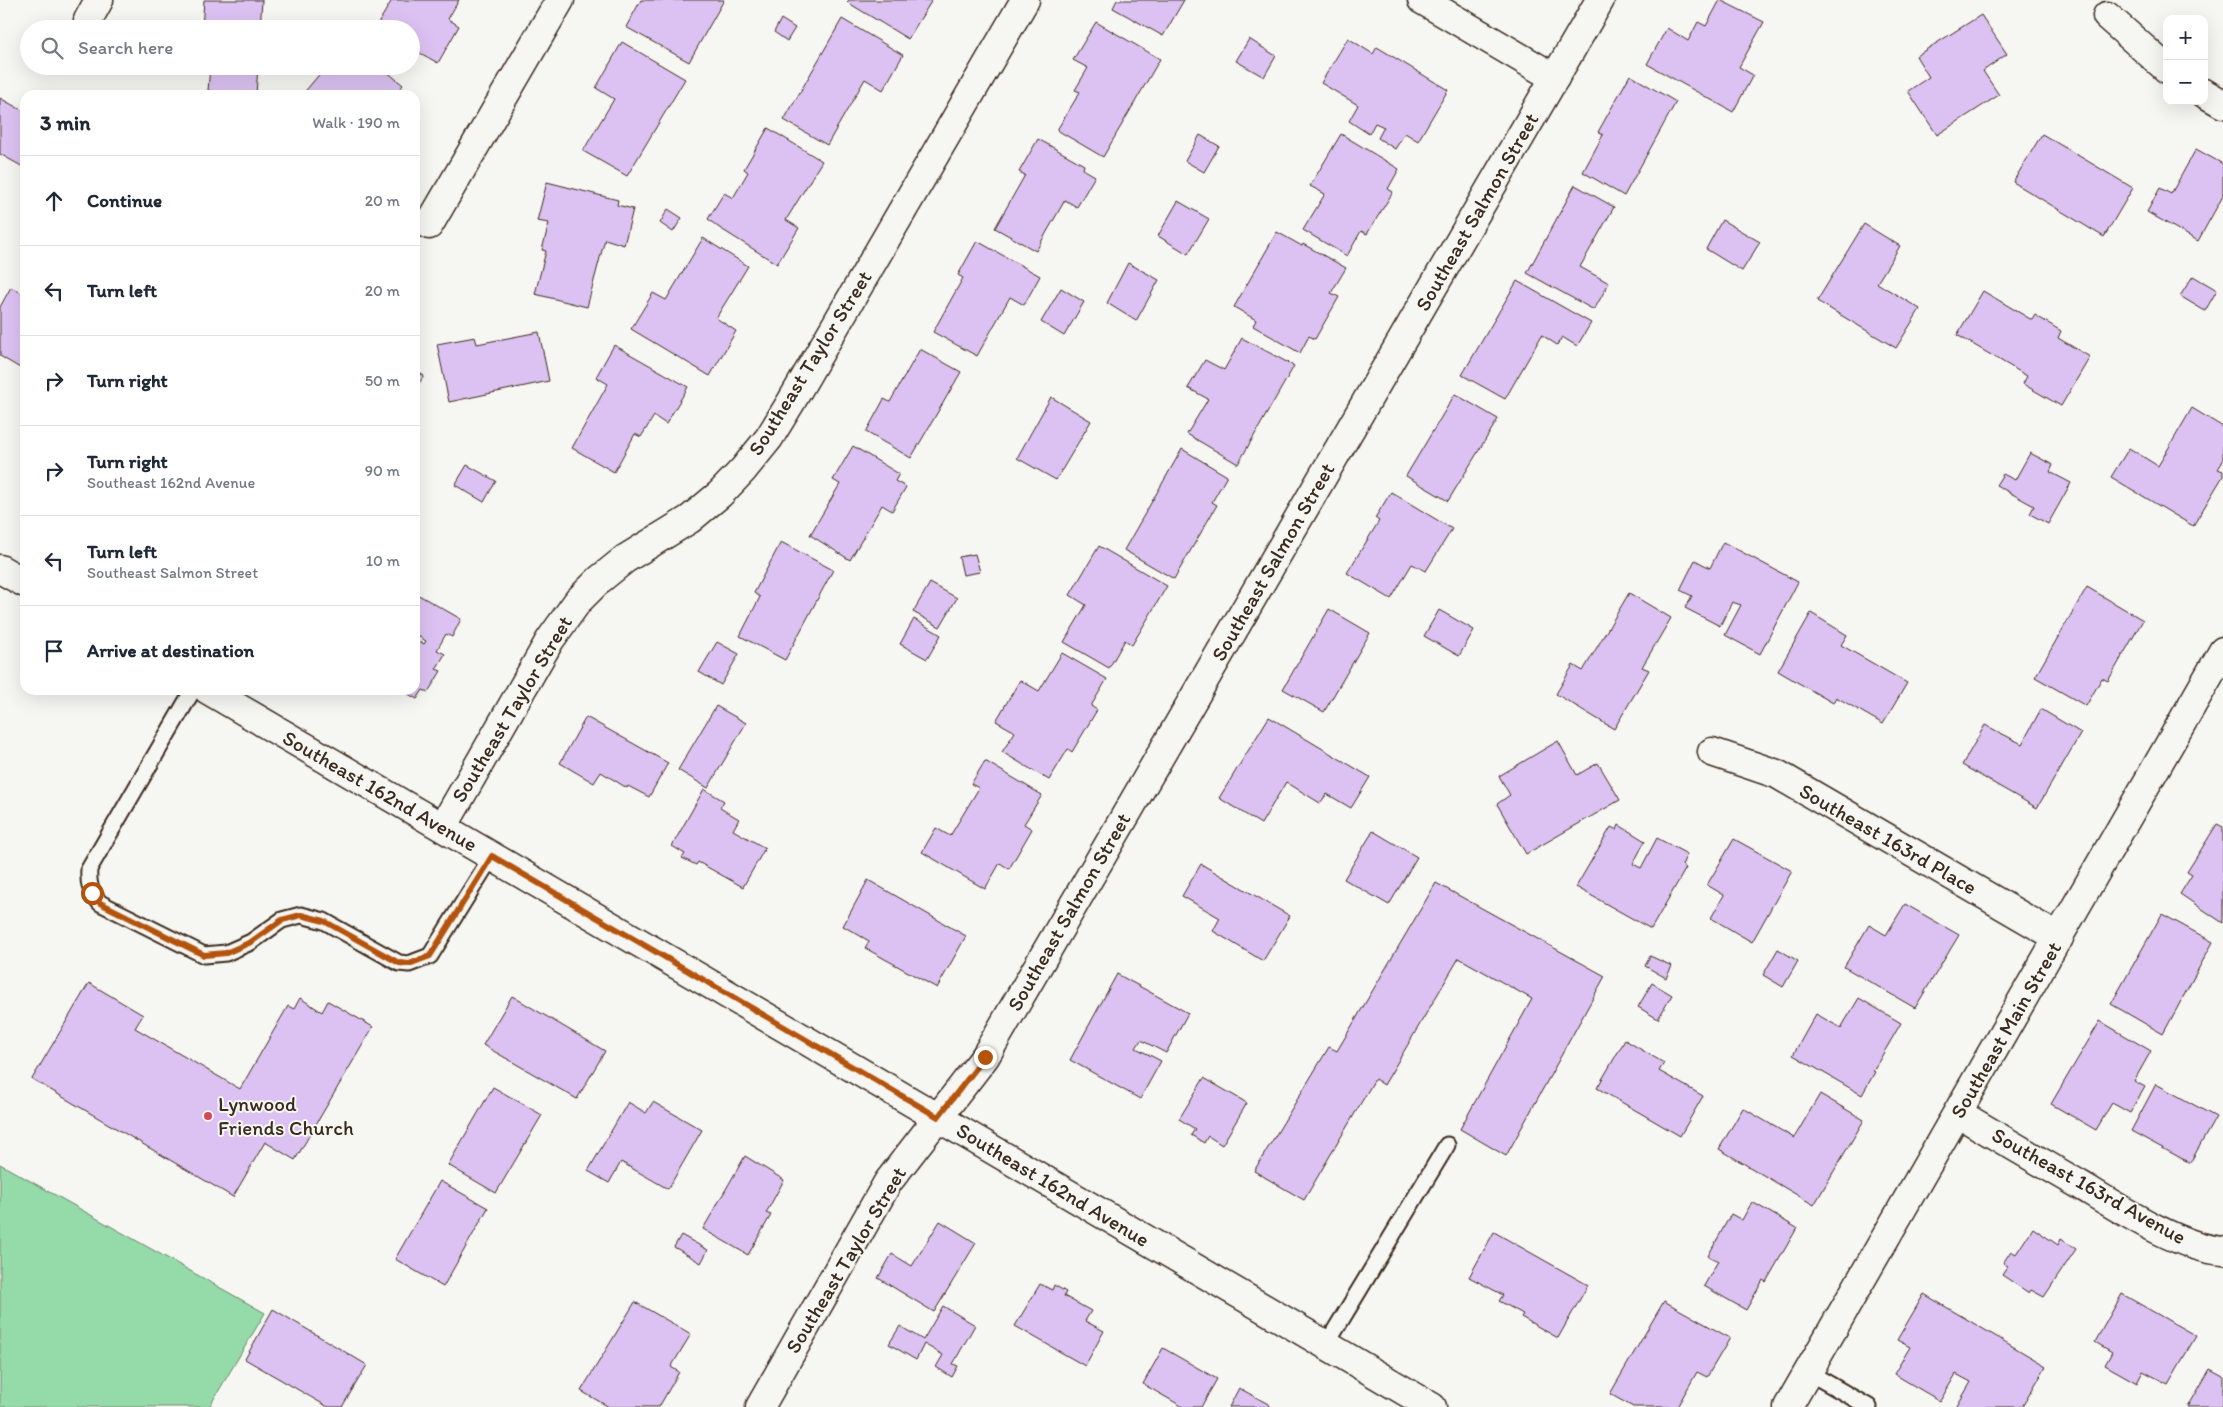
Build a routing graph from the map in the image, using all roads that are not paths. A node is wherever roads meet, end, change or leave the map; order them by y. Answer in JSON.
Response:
{"nodes":[{"id":1,"x":560,"y":0,"type":"edge"},
{"id":2,"x":1025,"y":0,"type":"edge"},
{"id":3,"x":1422,"y":0,"type":"edge"},
{"id":4,"x":1600,"y":0,"type":"edge"},
{"id":5,"x":2107,"y":16,"type":"dead end"},
{"id":6,"x":2163,"y":65,"type":"edge"},
{"id":7,"x":1555,"y":78,"type":"junction"},
{"id":8,"x":2208,"y":95,"type":"edge"},
{"id":9,"x":2223,"y":104,"type":"edge"},
{"id":10,"x":429,"y":225,"type":"dead end"},
{"id":11,"x":0,"y":569,"type":"edge"},
{"id":12,"x":20,"y":580,"type":"edge"},
{"id":13,"x":2223,"y":651,"type":"edge"},
{"id":14,"x":190,"y":695,"type":"edge"},
{"id":15,"x":217,"y":695,"type":"edge"},
{"id":16,"x":1712,"y":752,"type":"dead end"},
{"id":17,"x":442,"y":827,"type":"junction"},
{"id":18,"x":492,"y":856,"type":"junction"},
{"id":19,"x":2060,"y":938,"type":"junction"},
{"id":20,"x":1958,"y":1113,"type":"junction"},
{"id":21,"x":938,"y":1117,"type":"junction"},
{"id":22,"x":1447,"y":1145,"type":"dead end"},
{"id":23,"x":2223,"y":1251,"type":"edge"},
{"id":24,"x":1326,"y":1345,"type":"junction"},
{"id":25,"x":1808,"y":1372,"type":"junction"},
{"id":26,"x":760,"y":1407,"type":"edge"},
{"id":27,"x":1432,"y":1407,"type":"edge"},
{"id":28,"x":1788,"y":1407,"type":"edge"},
{"id":29,"x":1869,"y":1407,"type":"edge"}],
"edges":[{"from":1,"to":10,"type":"street"},
{"from":2,"to":17,"type":"street","name":"Southeast Taylor Street"},
{"from":3,"to":7,"type":"street"},
{"from":4,"to":7,"type":"street","name":"Southeast Salmon Street"},
{"from":5,"to":6,"type":"street"},
{"from":7,"to":21,"type":"street","name":"Southeast Salmon Street"},
{"from":8,"to":9,"type":"street"},
{"from":11,"to":12,"type":"street"},
{"from":13,"to":19,"type":"street","name":"Southeast Main Street"},
{"from":14,"to":18,"type":"lane"},
{"from":15,"to":17,"type":"street","name":"Southeast 162nd Avenue"},
{"from":16,"to":19,"type":"street","name":"Southeast 163rd Place"},
{"from":17,"to":18,"type":"street","name":"Southeast 162nd Avenue"},
{"from":18,"to":21,"type":"street","name":"Southeast 162nd Avenue"},
{"from":19,"to":20,"type":"street","name":"Southeast Main Street"},
{"from":20,"to":23,"type":"street","name":"Southeast 163rd Avenue"},
{"from":20,"to":25,"type":"street","name":"Southeast Main Street"},
{"from":21,"to":24,"type":"street","name":"Southeast 162nd Avenue"},
{"from":21,"to":26,"type":"street","name":"Southeast Taylor Street"},
{"from":22,"to":24,"type":"lane"},
{"from":24,"to":27,"type":"street","name":"Southeast 162nd Avenue"},
{"from":25,"to":28,"type":"street","name":"Southeast Main Street"},
{"from":25,"to":29,"type":"lane"}]}
